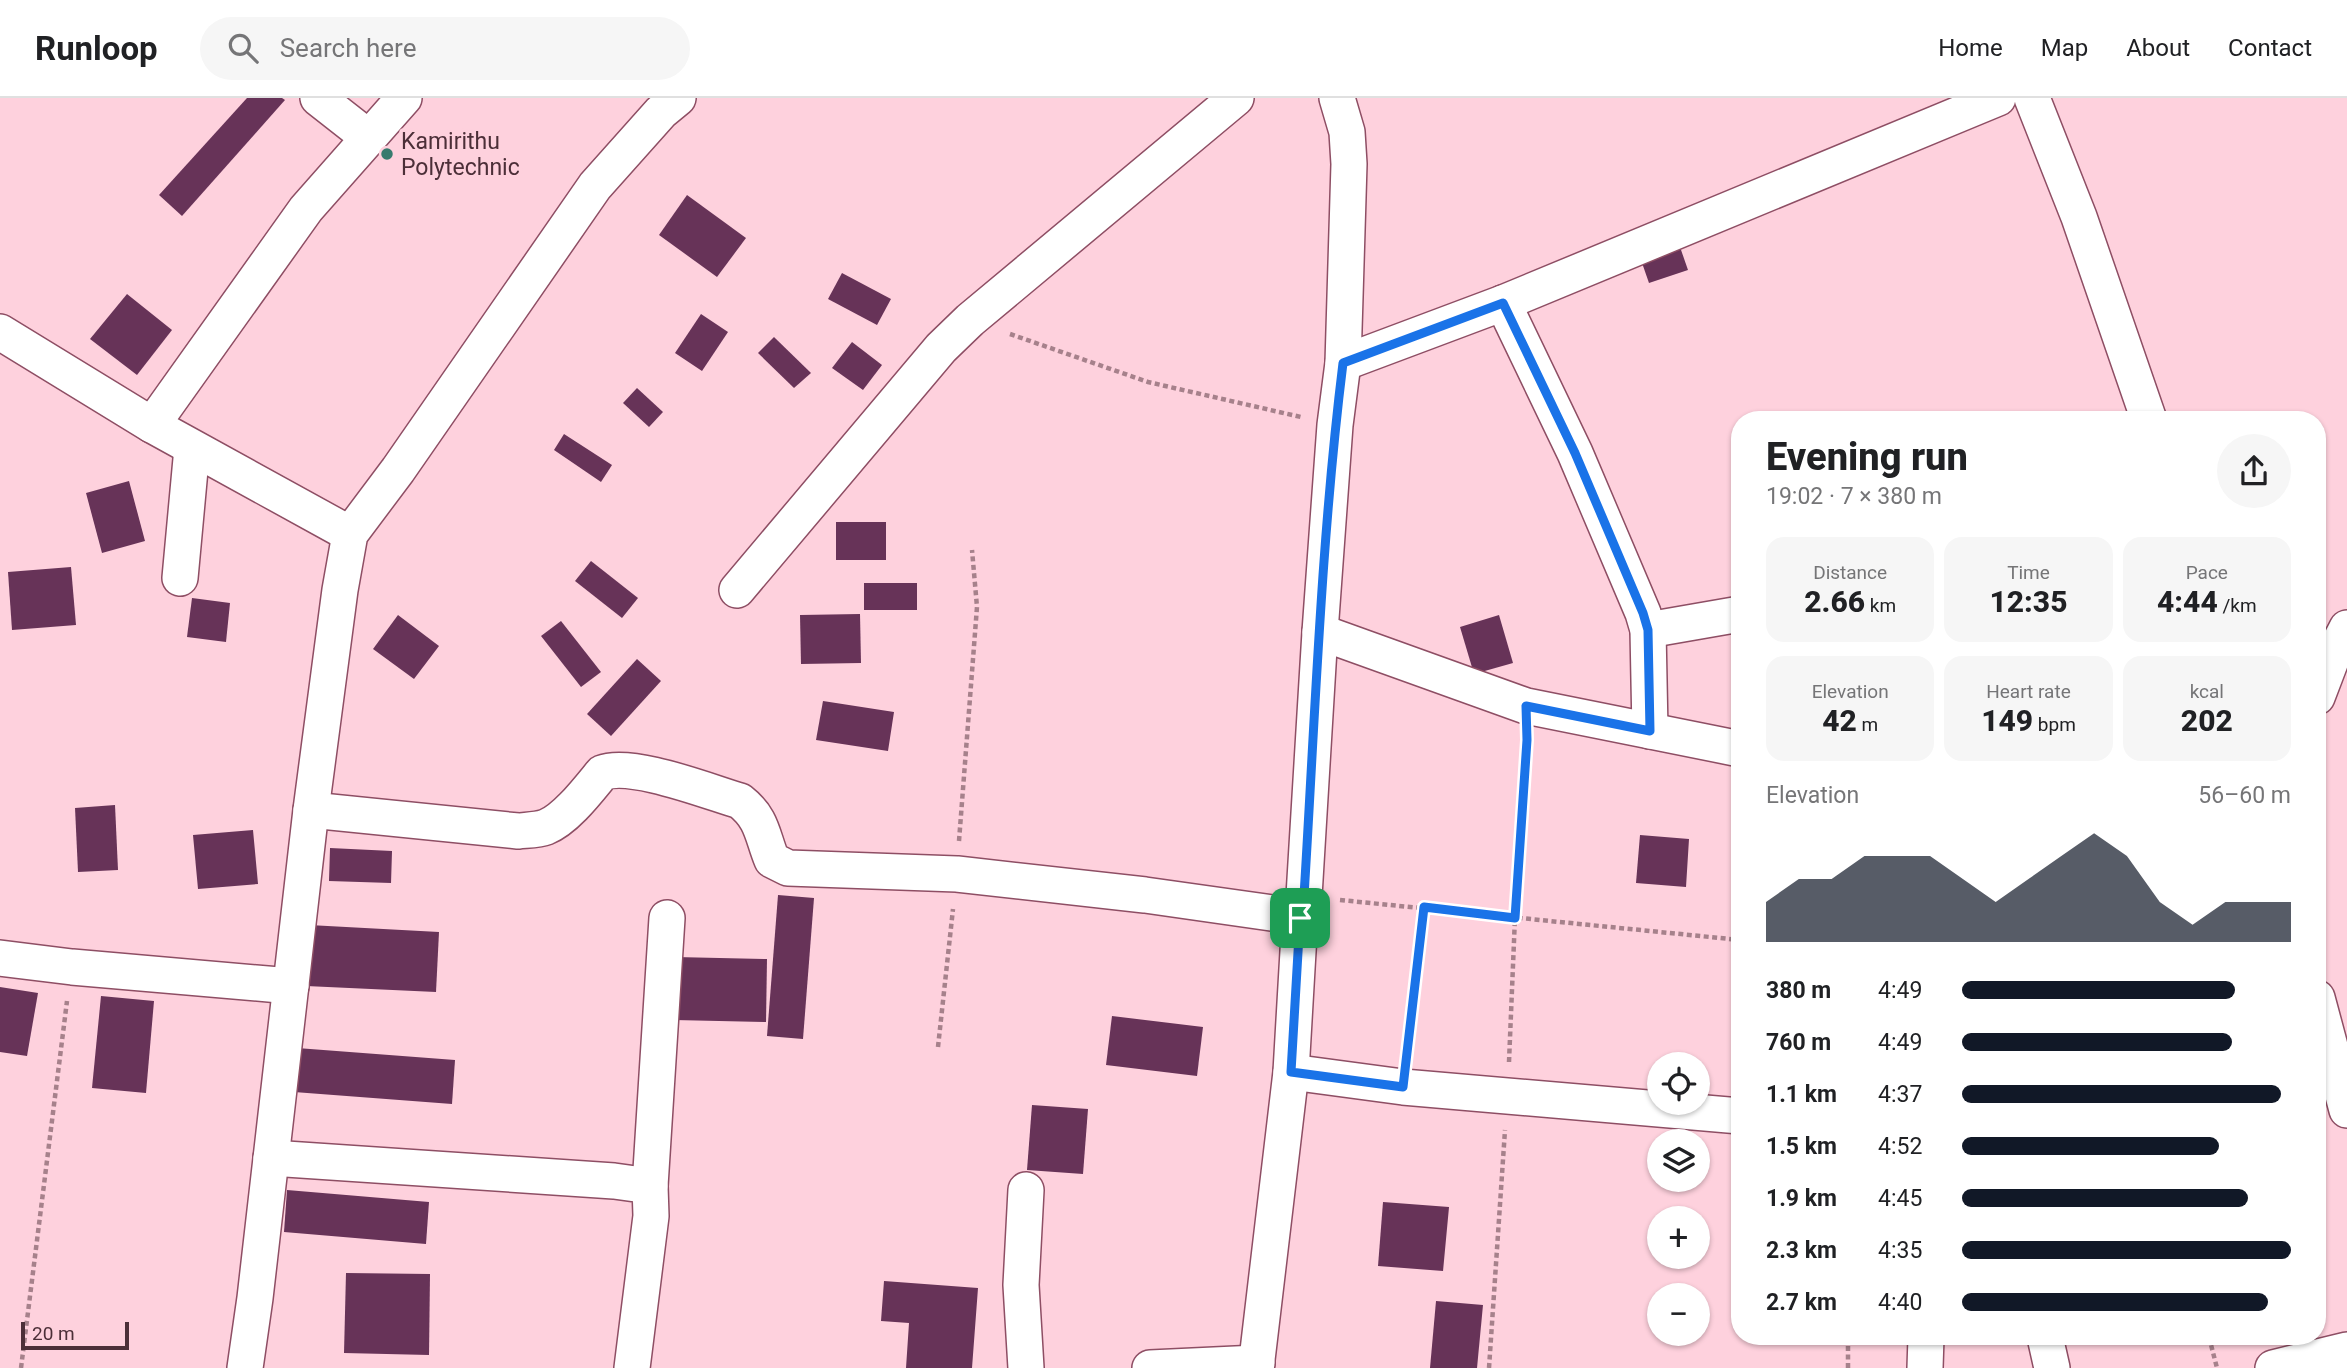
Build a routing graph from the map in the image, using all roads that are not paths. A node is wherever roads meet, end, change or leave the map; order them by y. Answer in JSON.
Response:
{"nodes":[{"id":1,"x":318,"y":98,"type":"edge"},
{"id":2,"x":404,"y":98,"type":"edge"},
{"id":3,"x":678,"y":98,"type":"edge"},
{"id":4,"x":1236,"y":98,"type":"edge"},
{"id":5,"x":1337,"y":98,"type":"edge"},
{"id":6,"x":1998,"y":98,"type":"edge"},
{"id":7,"x":2032,"y":98,"type":"edge"},
{"id":8,"x":369,"y":138,"type":"junction"},
{"id":9,"x":1503,"y":303,"type":"junction"},
{"id":10,"x":0,"y":332,"type":"edge"},
{"id":11,"x":1343,"y":363,"type":"junction"},
{"id":12,"x":2146,"y":411,"type":"edge"},
{"id":13,"x":152,"y":425,"type":"junction"},
{"id":14,"x":192,"y":448,"type":"junction"},
{"id":15,"x":350,"y":534,"type":"junction"},
{"id":16,"x":180,"y":578,"type":"dead end"},
{"id":17,"x":737,"y":590,"type":"dead end"},
{"id":18,"x":1731,"y":616,"type":"edge"},
{"id":19,"x":2347,"y":628,"type":"edge"},
{"id":20,"x":1648,"y":630,"type":"junction"},
{"id":21,"x":1320,"y":632,"type":"junction"},
{"id":22,"x":2326,"y":673,"type":"edge"},
{"id":23,"x":1650,"y":731,"type":"junction"},
{"id":24,"x":1731,"y":747,"type":"edge"},
{"id":25,"x":311,"y":810,"type":"junction"},
{"id":26,"x":1302,"y":907,"type":"junction"},
{"id":27,"x":667,"y":918,"type":"dead end"},
{"id":28,"x":0,"y":958,"type":"edge"},
{"id":29,"x":291,"y":986,"type":"junction"},
{"id":30,"x":2326,"y":1032,"type":"edge"},
{"id":31,"x":1291,"y":1072,"type":"junction"},
{"id":32,"x":2347,"y":1110,"type":"edge"},
{"id":33,"x":1731,"y":1115,"type":"edge"},
{"id":34,"x":271,"y":1158,"type":"junction"},
{"id":35,"x":650,"y":1186,"type":"junction"},
{"id":36,"x":1026,"y":1190,"type":"dead end"},
{"id":37,"x":1926,"y":1345,"type":"edge"},
{"id":38,"x":2047,"y":1345,"type":"edge"},
{"id":39,"x":2347,"y":1350,"type":"edge"},
{"id":40,"x":1256,"y":1366,"type":"edge"},
{"id":41,"x":245,"y":1368,"type":"edge"},
{"id":42,"x":632,"y":1368,"type":"edge"},
{"id":43,"x":1026,"y":1368,"type":"edge"},
{"id":44,"x":1150,"y":1368,"type":"edge"},
{"id":45,"x":1925,"y":1368,"type":"edge"},
{"id":46,"x":2052,"y":1368,"type":"edge"},
{"id":47,"x":2273,"y":1368,"type":"edge"}],
"edges":[{"from":1,"to":8,"type":"street"},
{"from":2,"to":8,"type":"street"},
{"from":3,"to":15,"type":"street"},
{"from":4,"to":17,"type":"street"},
{"from":5,"to":11,"type":"street"},
{"from":6,"to":9,"type":"street"},
{"from":7,"to":12,"type":"street"},
{"from":8,"to":13,"type":"street"},
{"from":9,"to":11,"type":"street"},
{"from":9,"to":20,"type":"street"},
{"from":10,"to":13,"type":"street"},
{"from":11,"to":21,"type":"street"},
{"from":13,"to":14,"type":"street"},
{"from":14,"to":15,"type":"street"},
{"from":14,"to":16,"type":"street"},
{"from":15,"to":25,"type":"street"},
{"from":18,"to":20,"type":"street"},
{"from":19,"to":22,"type":"street"},
{"from":20,"to":23,"type":"street"},
{"from":21,"to":23,"type":"street"},
{"from":21,"to":26,"type":"street"},
{"from":23,"to":24,"type":"street"},
{"from":25,"to":26,"type":"street"},
{"from":25,"to":29,"type":"street"},
{"from":26,"to":31,"type":"street"},
{"from":27,"to":35,"type":"street"},
{"from":28,"to":29,"type":"street"},
{"from":29,"to":34,"type":"street"},
{"from":30,"to":32,"type":"street"},
{"from":31,"to":33,"type":"street"},
{"from":31,"to":40,"type":"street"},
{"from":34,"to":35,"type":"street"},
{"from":34,"to":41,"type":"street"},
{"from":35,"to":42,"type":"street"},
{"from":36,"to":43,"type":"street"},
{"from":37,"to":45,"type":"street"},
{"from":38,"to":46,"type":"street"},
{"from":39,"to":47,"type":"street"},
{"from":40,"to":44,"type":"street"}]}
